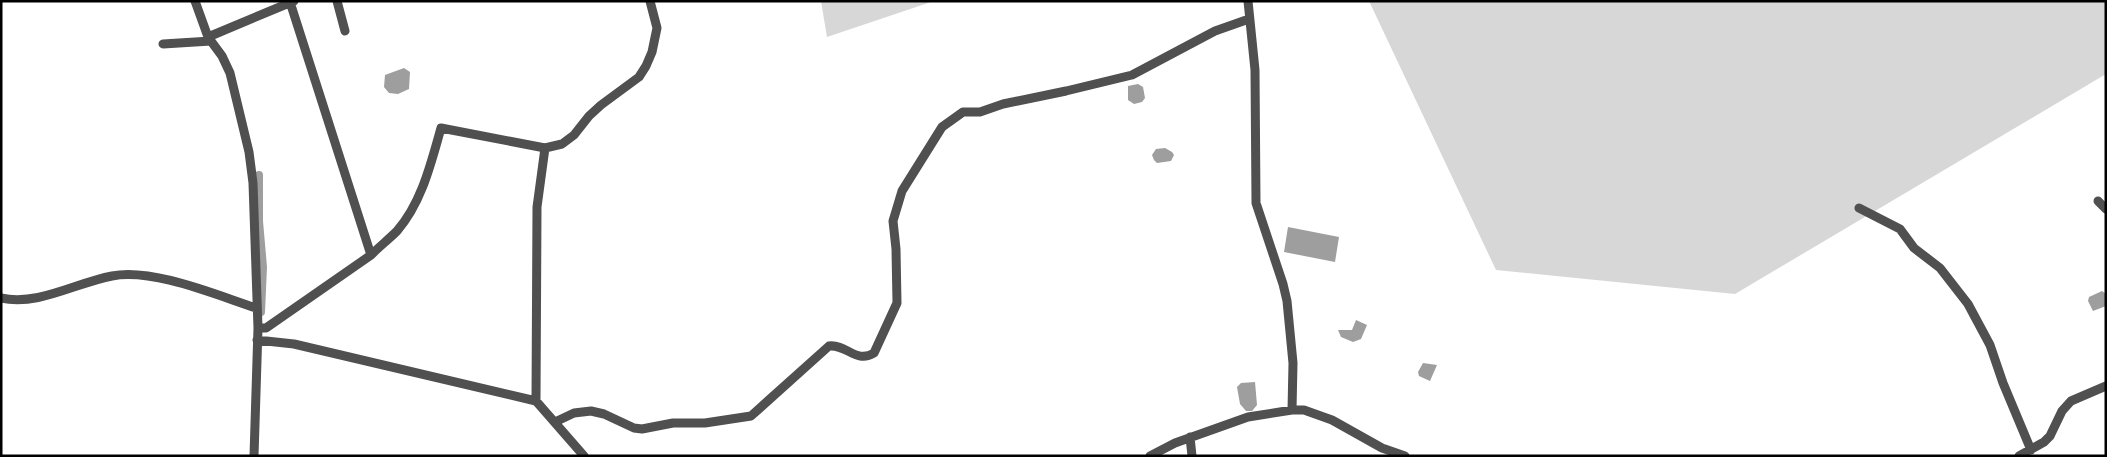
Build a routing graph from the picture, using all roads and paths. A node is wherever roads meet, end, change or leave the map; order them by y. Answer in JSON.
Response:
{"nodes":[{"id":1,"x":195,"y":1,"type":"edge"},
{"id":2,"x":337,"y":1,"type":"edge"},
{"id":3,"x":650,"y":1,"type":"edge"},
{"id":4,"x":1248,"y":1,"type":"edge"},
{"id":5,"x":292,"y":2,"type":"edge"},
{"id":6,"x":1249,"y":19,"type":"junction"},
{"id":7,"x":345,"y":30,"type":"dead end"},
{"id":8,"x":210,"y":39,"type":"junction"},
{"id":9,"x":163,"y":44,"type":"dead end"},
{"id":10,"x":545,"y":148,"type":"junction"},
{"id":11,"x":2098,"y":201,"type":"dead end"},
{"id":12,"x":1859,"y":208,"type":"dead end"},
{"id":13,"x":2106,"y":209,"type":"edge"},
{"id":14,"x":371,"y":255,"type":"junction"},
{"id":15,"x":1,"y":298,"type":"edge"},
{"id":16,"x":256,"y":308,"type":"junction"},
{"id":17,"x":258,"y":328,"type":"junction"},
{"id":18,"x":257,"y":340,"type":"junction"},
{"id":19,"x":2106,"y":386,"type":"edge"},
{"id":20,"x":536,"y":400,"type":"junction"},
{"id":21,"x":1292,"y":410,"type":"junction"},
{"id":22,"x":555,"y":422,"type":"junction"},
{"id":23,"x":1190,"y":437,"type":"junction"},
{"id":24,"x":2031,"y":450,"type":"junction"},
{"id":25,"x":254,"y":456,"type":"edge"},
{"id":26,"x":584,"y":456,"type":"edge"},
{"id":27,"x":1150,"y":456,"type":"edge"},
{"id":28,"x":1192,"y":456,"type":"edge"},
{"id":29,"x":1405,"y":456,"type":"edge"},
{"id":30,"x":2019,"y":456,"type":"edge"}],
"edges":[{"from":1,"to":8,"type":"street"},
{"from":2,"to":7,"type":"street"},
{"from":3,"to":10,"type":"street"},
{"from":4,"to":6,"type":"street"},
{"from":5,"to":8,"type":"street"},
{"from":5,"to":14,"type":"street"},
{"from":6,"to":21,"type":"street"},
{"from":6,"to":22,"type":"street"},
{"from":8,"to":9,"type":"street"},
{"from":8,"to":16,"type":"street"},
{"from":10,"to":14,"type":"street"},
{"from":10,"to":20,"type":"street"},
{"from":11,"to":13,"type":"street"},
{"from":12,"to":24,"type":"street"},
{"from":14,"to":17,"type":"street"},
{"from":15,"to":16,"type":"street"},
{"from":16,"to":17,"type":"street"},
{"from":17,"to":18,"type":"street"},
{"from":18,"to":20,"type":"street"},
{"from":18,"to":25,"type":"street"},
{"from":19,"to":24,"type":"street"},
{"from":20,"to":22,"type":"street"},
{"from":21,"to":23,"type":"street"},
{"from":21,"to":29,"type":"street"},
{"from":22,"to":26,"type":"street"},
{"from":23,"to":27,"type":"street"},
{"from":23,"to":28,"type":"street"},
{"from":24,"to":30,"type":"street"}]}
